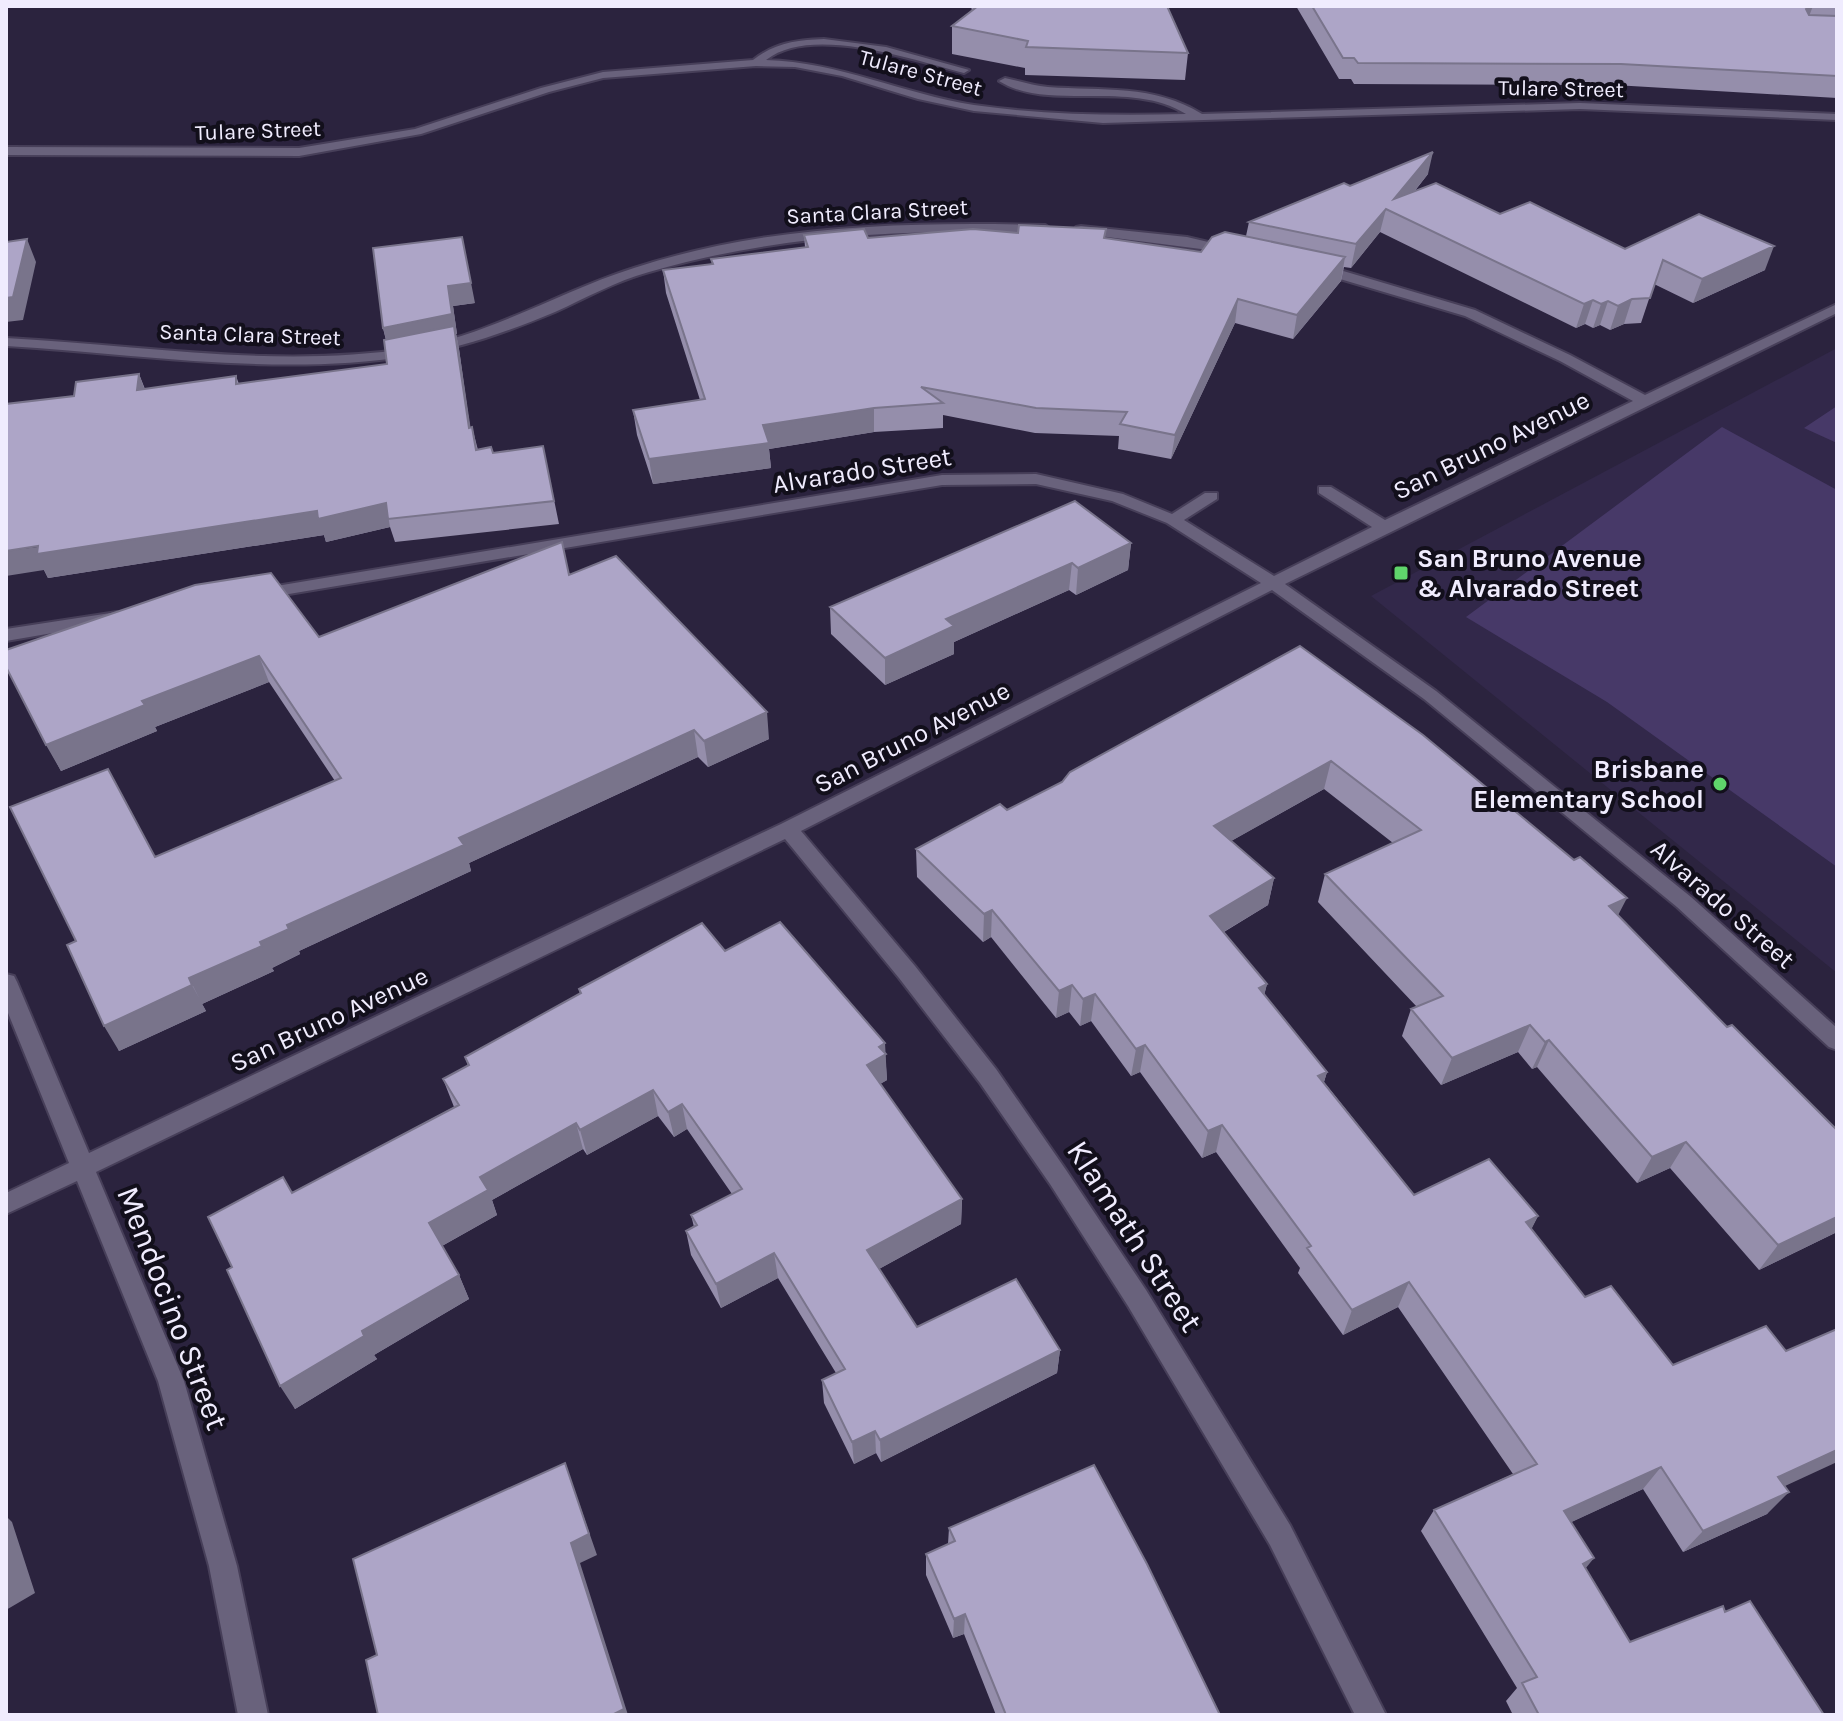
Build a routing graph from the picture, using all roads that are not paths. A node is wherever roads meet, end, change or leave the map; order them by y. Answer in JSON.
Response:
{"nodes":[{"id":1,"x":756,"y":63,"type":"junction"},
{"id":2,"x":964,"y":70,"type":"dead end"},
{"id":3,"x":1005,"y":81,"type":"dead end"},
{"id":4,"x":1199,"y":117,"type":"junction"},
{"id":5,"x":1837,"y":117,"type":"edge"},
{"id":6,"x":6,"y":151,"type":"edge"},
{"id":7,"x":1252,"y":253,"type":"edge"},
{"id":8,"x":1304,"y":265,"type":"edge"},
{"id":9,"x":1837,"y":308,"type":"edge"},
{"id":10,"x":6,"y":342,"type":"edge"},
{"id":11,"x":1643,"y":400,"type":"junction"},
{"id":12,"x":1325,"y":490,"type":"dead end"},
{"id":13,"x":1211,"y":496,"type":"dead end"},
{"id":14,"x":1173,"y":520,"type":"junction"},
{"id":15,"x":1384,"y":527,"type":"junction"},
{"id":16,"x":1273,"y":583,"type":"junction"},
{"id":17,"x":247,"y":596,"type":"edge"},
{"id":18,"x":138,"y":614,"type":"edge"},
{"id":19,"x":6,"y":635,"type":"edge"},
{"id":20,"x":788,"y":829,"type":"junction"},
{"id":21,"x":6,"y":982,"type":"edge"},
{"id":22,"x":1837,"y":1041,"type":"edge"},
{"id":23,"x":81,"y":1166,"type":"junction"},
{"id":24,"x":6,"y":1204,"type":"edge"},
{"id":25,"x":253,"y":1715,"type":"edge"},
{"id":26,"x":1371,"y":1715,"type":"edge"}],
"edges":[{"from":1,"to":2,"type":"street"},
{"from":1,"to":4,"type":"street","name":"Tulare Street"},
{"from":1,"to":6,"type":"street","name":"Tulare Street"},
{"from":3,"to":4,"type":"street"},
{"from":4,"to":5,"type":"street","name":"Tulare Street"},
{"from":7,"to":10,"type":"street","name":"Santa Clara Street"},
{"from":8,"to":11,"type":"street"},
{"from":9,"to":11,"type":"street","name":"San Bruno Avenue"},
{"from":11,"to":15,"type":"street","name":"San Bruno Avenue"},
{"from":12,"to":15,"type":"street"},
{"from":13,"to":14,"type":"street"},
{"from":14,"to":16,"type":"street","name":"Alvarado Street"},
{"from":14,"to":17,"type":"street","name":"Alvarado Street"},
{"from":15,"to":16,"type":"street","name":"San Bruno Avenue"},
{"from":16,"to":20,"type":"street","name":"San Bruno Avenue"},
{"from":16,"to":22,"type":"street","name":"Alvarado Street"},
{"from":18,"to":19,"type":"street"},
{"from":20,"to":23,"type":"street","name":"San Bruno Avenue"},
{"from":20,"to":26,"type":"street","name":"Klamath Street"},
{"from":21,"to":23,"type":"street","name":"Mendocino Street"},
{"from":23,"to":24,"type":"street","name":"San Bruno Avenue"},
{"from":23,"to":25,"type":"street","name":"Mendocino Street"}]}
